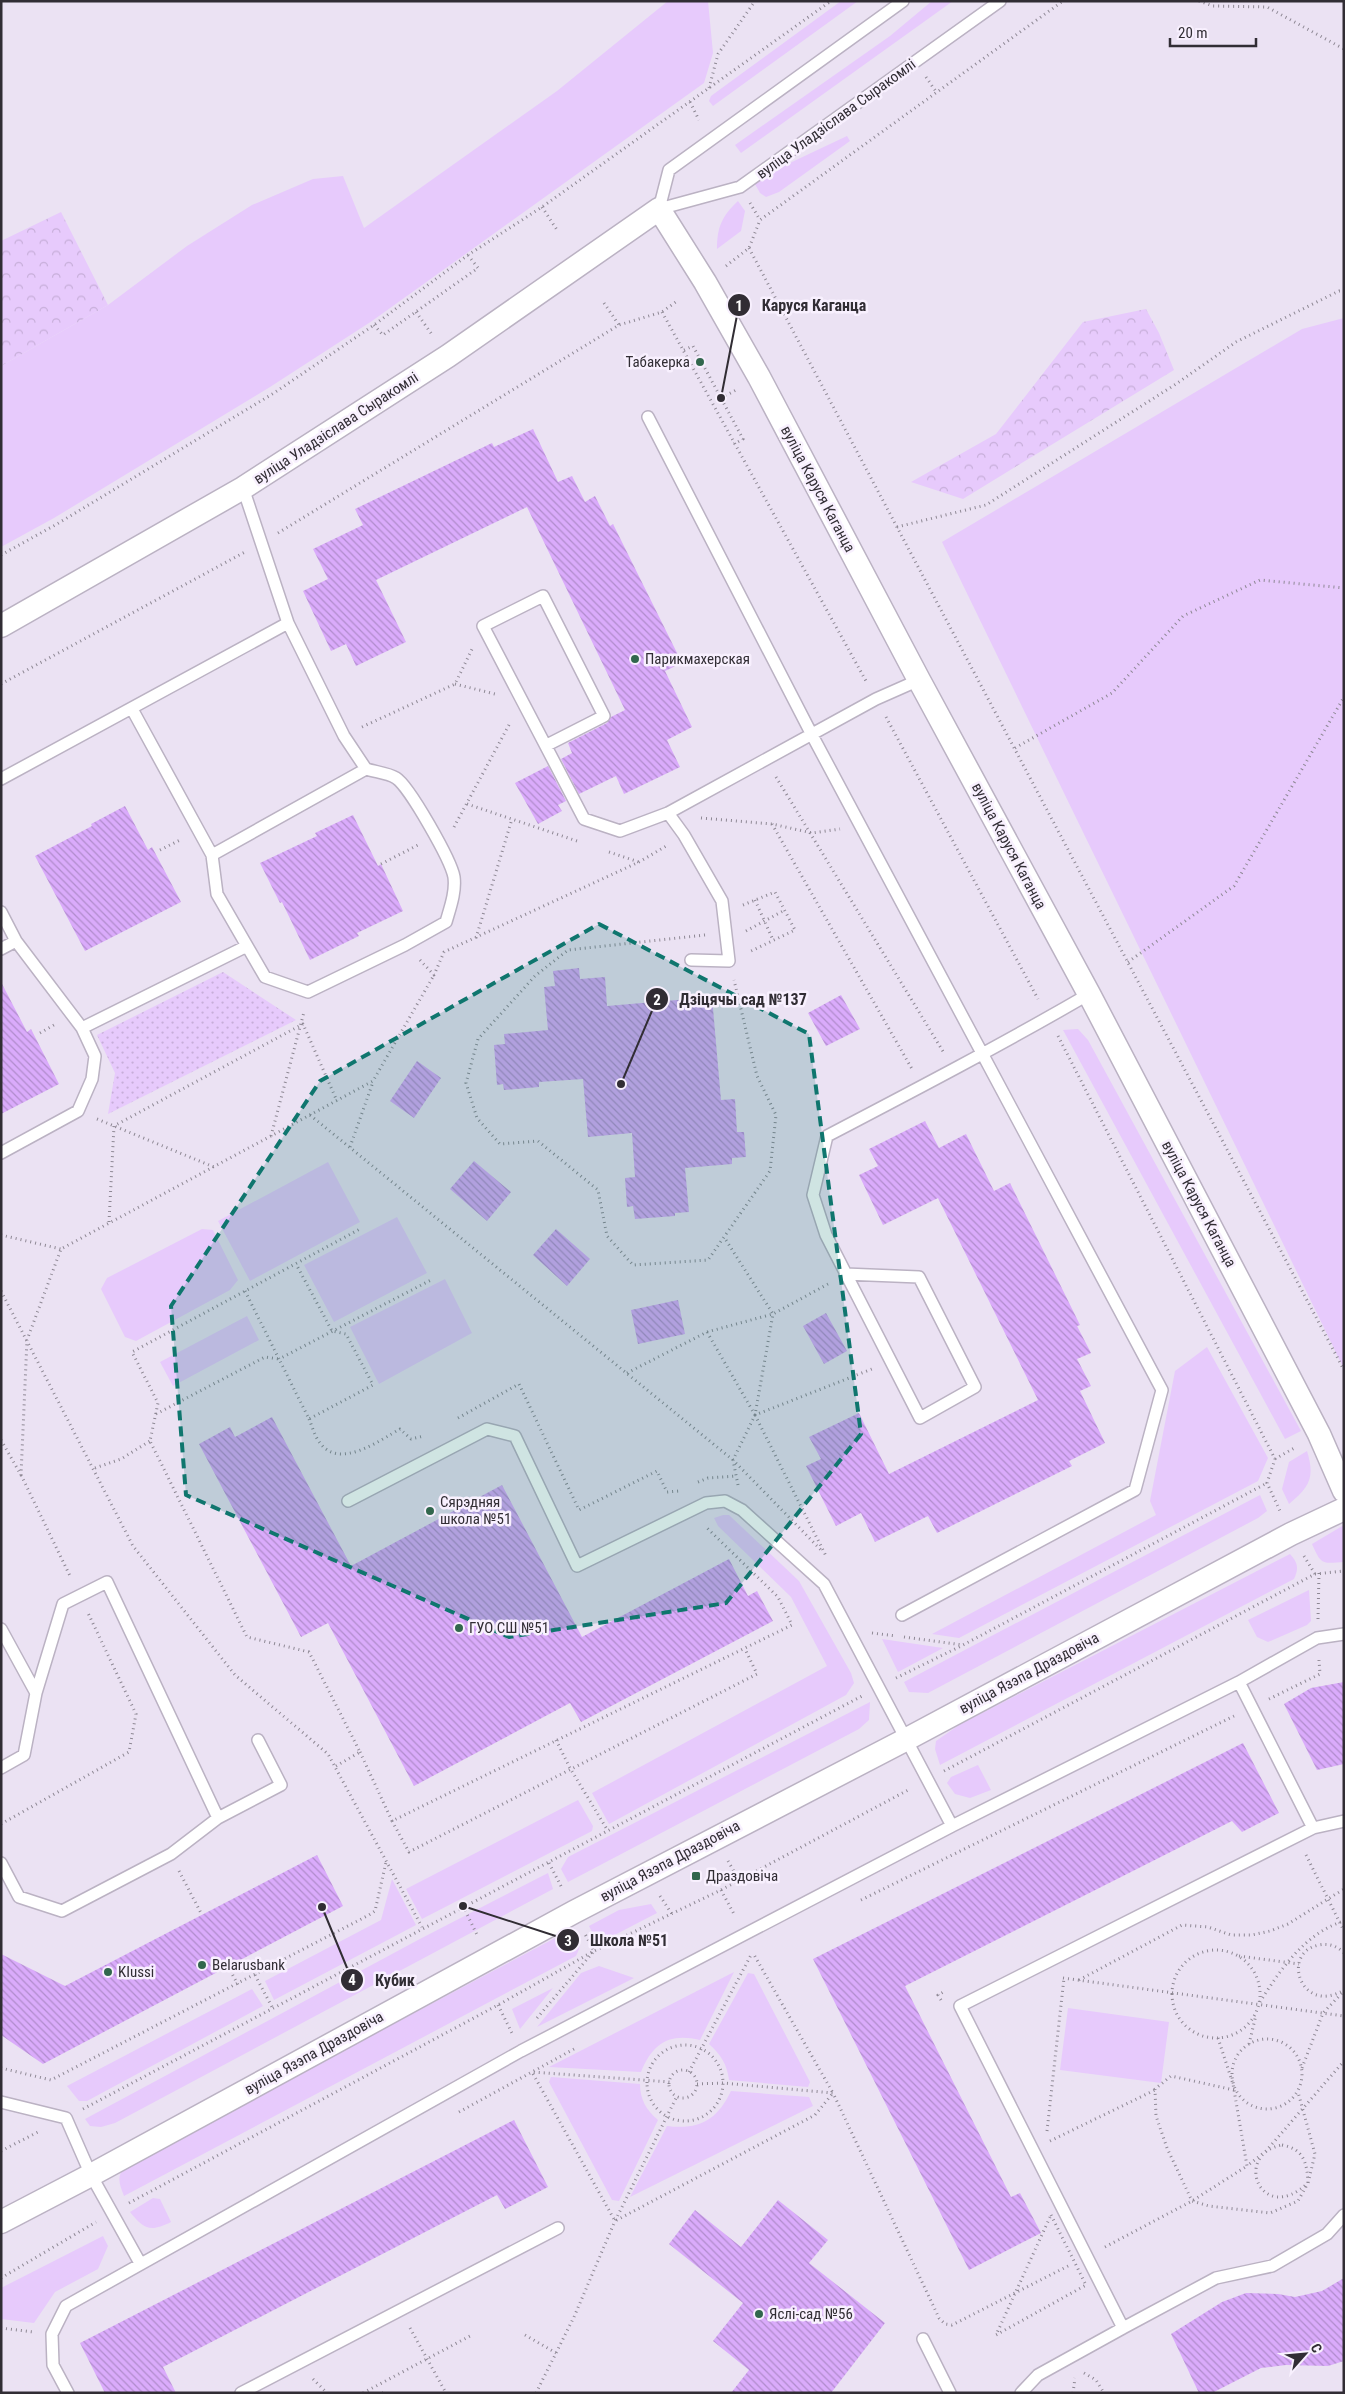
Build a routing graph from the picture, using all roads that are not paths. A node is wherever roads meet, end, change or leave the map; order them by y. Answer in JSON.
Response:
{"nodes":[{"id":1,"x":903,"y":1,"type":"edge"},
{"id":2,"x":1000,"y":1,"type":"edge"},
{"id":3,"x":659,"y":210,"type":"junction"},
{"id":4,"x":648,"y":417,"type":"dead end"},
{"id":5,"x":243,"y":488,"type":"junction"},
{"id":6,"x":288,"y":624,"type":"junction"},
{"id":7,"x":1,"y":626,"type":"edge"},
{"id":8,"x":919,"y":680,"type":"junction"},
{"id":9,"x":132,"y":709,"type":"junction"},
{"id":10,"x":812,"y":735,"type":"junction"},
{"id":11,"x":547,"y":745,"type":"junction"},
{"id":12,"x":366,"y":769,"type":"junction"},
{"id":13,"x":1,"y":779,"type":"edge"},
{"id":14,"x":668,"y":813,"type":"junction"},
{"id":15,"x":212,"y":855,"type":"junction"},
{"id":16,"x":1,"y":912,"type":"edge"},
{"id":17,"x":16,"y":941,"type":"junction"},
{"id":18,"x":247,"y":946,"type":"junction"},
{"id":19,"x":1,"y":949,"type":"edge"},
{"id":20,"x":691,"y":960,"type":"dead end"},
{"id":21,"x":1089,"y":994,"type":"junction"},
{"id":22,"x":82,"y":1028,"type":"junction"},
{"id":23,"x":984,"y":1054,"type":"junction"},
{"id":24,"x":1,"y":1153,"type":"edge"},
{"id":25,"x":845,"y":1274,"type":"junction"},
{"id":26,"x":1344,"y":1492,"type":"edge"},
{"id":27,"x":348,"y":1501,"type":"dead end"},
{"id":28,"x":1344,"y":1509,"type":"edge"},
{"id":29,"x":902,"y":1615,"type":"dead end"},
{"id":30,"x":1,"y":1629,"type":"edge"},
{"id":31,"x":1344,"y":1634,"type":"edge"},
{"id":32,"x":1239,"y":1682,"type":"junction"},
{"id":33,"x":36,"y":1693,"type":"junction"},
{"id":34,"x":907,"y":1739,"type":"junction"},
{"id":35,"x":258,"y":1740,"type":"dead end"},
{"id":36,"x":1,"y":1768,"type":"edge"},
{"id":37,"x":218,"y":1818,"type":"junction"},
{"id":38,"x":1344,"y":1821,"type":"edge"},
{"id":39,"x":952,"y":1826,"type":"junction"},
{"id":40,"x":1313,"y":1828,"type":"junction"},
{"id":41,"x":1,"y":1863,"type":"edge"},
{"id":42,"x":1,"y":2102,"type":"edge"},
{"id":43,"x":92,"y":2175,"type":"junction"},
{"id":44,"x":1344,"y":2215,"type":"edge"},
{"id":45,"x":1,"y":2222,"type":"edge"},
{"id":46,"x":558,"y":2228,"type":"dead end"},
{"id":47,"x":140,"y":2264,"type":"junction"},
{"id":48,"x":1123,"y":2328,"type":"junction"},
{"id":49,"x":923,"y":2338,"type":"dead end"},
{"id":50,"x":68,"y":2393,"type":"edge"},
{"id":51,"x":241,"y":2393,"type":"edge"},
{"id":52,"x":950,"y":2393,"type":"edge"},
{"id":53,"x":1021,"y":2393,"type":"edge"}],
"edges":[{"from":1,"to":3,"type":"lane"},
{"from":2,"to":3,"type":"lane","name":"вуліца Уладзіслава Сыракомлі"},
{"from":3,"to":5,"type":"street","name":"вуліца Уладзіслава Сыракомлі"},
{"from":3,"to":8,"type":"street","name":"вуліца Каруся Каганца"},
{"from":4,"to":10,"type":"lane"},
{"from":5,"to":6,"type":"lane"},
{"from":5,"to":7,"type":"street","name":"вуліца Уладзіслава Сыракомлі"},
{"from":6,"to":9,"type":"lane"},
{"from":6,"to":12,"type":"lane"},
{"from":8,"to":10,"type":"lane"},
{"from":8,"to":21,"type":"street","name":"вуліца Каруся Каганца"},
{"from":9,"to":13,"type":"lane"},
{"from":9,"to":15,"type":"lane"},
{"from":10,"to":14,"type":"lane"},
{"from":10,"to":23,"type":"lane"},
{"from":11,"to":11,"type":"lane"},
{"from":11,"to":14,"type":"lane"},
{"from":12,"to":15,"type":"lane"},
{"from":12,"to":18,"type":"lane"},
{"from":14,"to":20,"type":"lane"},
{"from":15,"to":18,"type":"lane"},
{"from":16,"to":17,"type":"lane"},
{"from":17,"to":19,"type":"lane"},
{"from":17,"to":22,"type":"lane"},
{"from":18,"to":22,"type":"lane"},
{"from":21,"to":23,"type":"lane"},
{"from":21,"to":26,"type":"street","name":"вуліца Каруся Каганца"},
{"from":22,"to":24,"type":"lane"},
{"from":23,"to":25,"type":"lane"},
{"from":23,"to":29,"type":"lane"},
{"from":25,"to":25,"type":"lane"},
{"from":27,"to":34,"type":"lane"},
{"from":28,"to":34,"type":"street","name":"вуліца Язэпа Драздовіча"},
{"from":30,"to":33,"type":"lane"},
{"from":31,"to":32,"type":"lane"},
{"from":32,"to":39,"type":"lane"},
{"from":32,"to":40,"type":"lane"},
{"from":33,"to":36,"type":"lane"},
{"from":33,"to":37,"type":"lane"},
{"from":34,"to":39,"type":"lane"},
{"from":34,"to":43,"type":"street","name":"вуліца Язэпа Драздовіча"},
{"from":35,"to":37,"type":"lane"},
{"from":37,"to":41,"type":"lane"},
{"from":38,"to":40,"type":"lane"},
{"from":39,"to":47,"type":"lane"},
{"from":40,"to":48,"type":"lane"},
{"from":42,"to":43,"type":"lane"},
{"from":43,"to":45,"type":"street","name":"вуліца Язэпа Драздовіча"},
{"from":43,"to":47,"type":"lane"},
{"from":44,"to":48,"type":"lane"},
{"from":46,"to":51,"type":"lane"},
{"from":47,"to":50,"type":"lane"},
{"from":48,"to":53,"type":"lane"},
{"from":49,"to":52,"type":"lane"}]}
